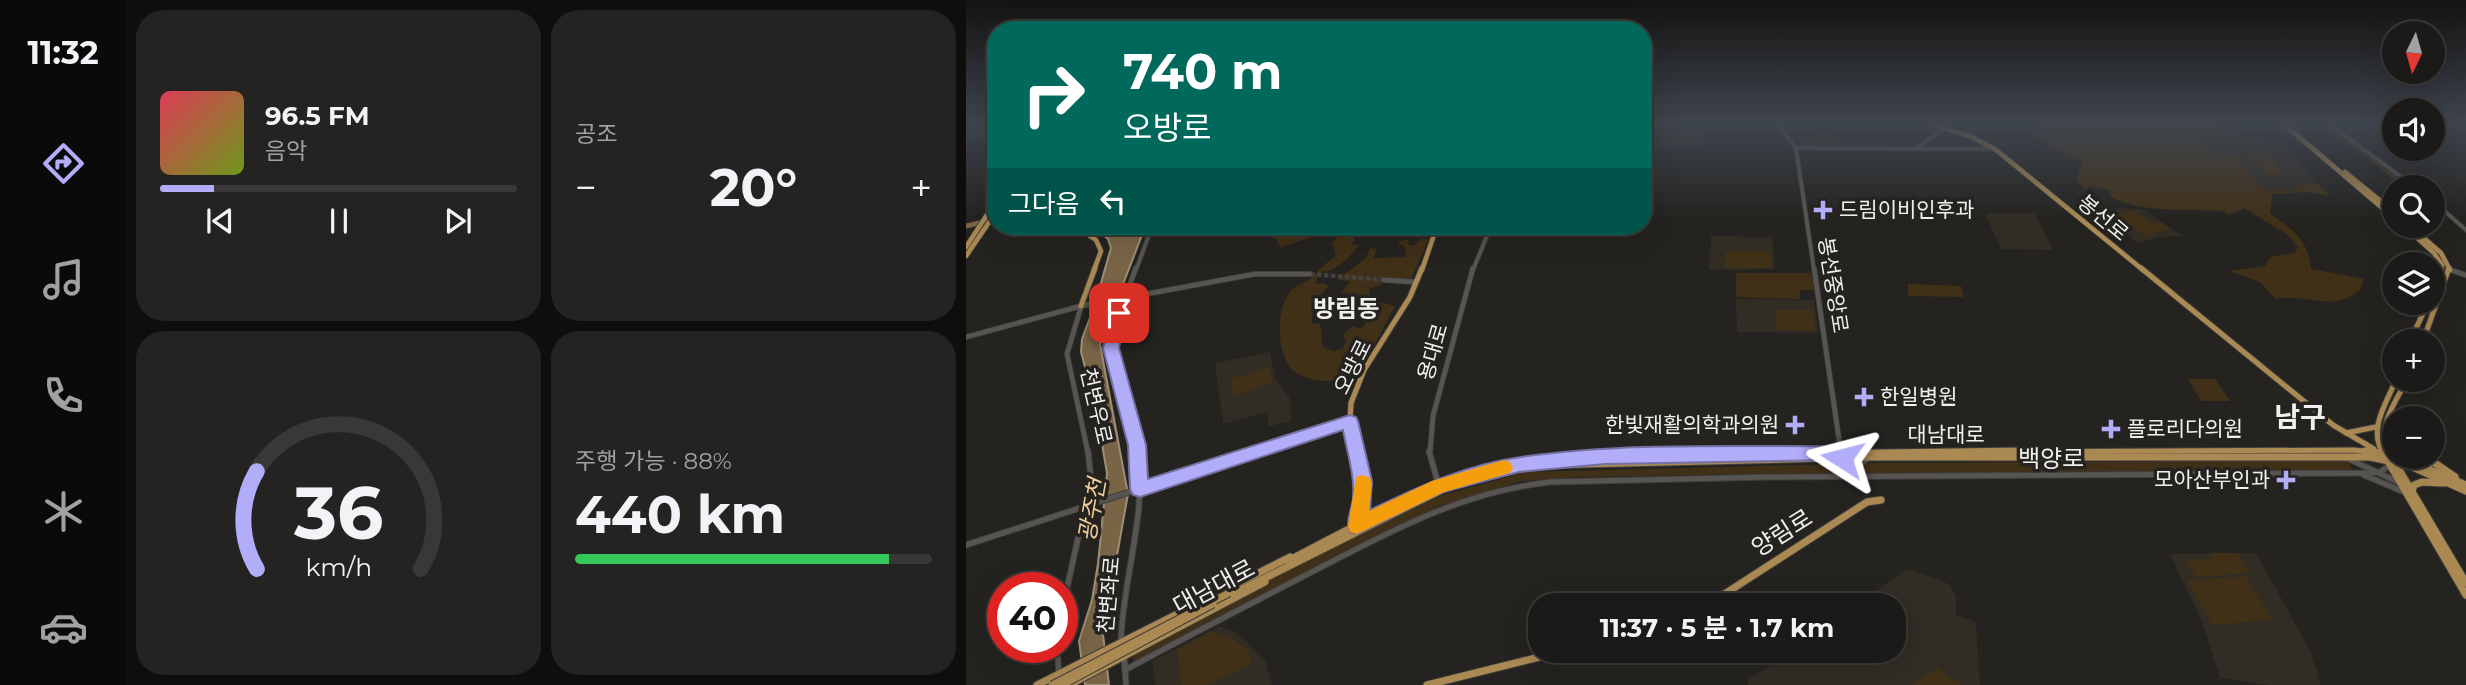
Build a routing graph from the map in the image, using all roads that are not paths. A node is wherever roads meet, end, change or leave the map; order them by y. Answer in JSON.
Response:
{"nodes":[{"id":1,"x":1797,"y":156,"type":"edge"},
{"id":2,"x":2003,"y":156,"type":"edge"},
{"id":3,"x":2323,"y":156,"type":"edge"},
{"id":4,"x":2325,"y":156,"type":"edge"},
{"id":5,"x":2373,"y":156,"type":"edge"},
{"id":6,"x":2399,"y":175,"type":"edge"},
{"id":7,"x":2382,"y":202,"type":"edge"},
{"id":8,"x":2382,"y":208,"type":"edge"},
{"id":9,"x":2445,"y":211,"type":"edge"},
{"id":10,"x":987,"y":216,"type":"edge"},
{"id":11,"x":986,"y":226,"type":"joint"},
{"id":12,"x":980,"y":227,"type":"junction"},
{"id":13,"x":2466,"y":230,"type":"edge"},
{"id":14,"x":1088,"y":235,"type":"edge"},
{"id":15,"x":1149,"y":235,"type":"edge"},
{"id":16,"x":1435,"y":235,"type":"edge"},
{"id":17,"x":1487,"y":235,"type":"edge"},
{"id":18,"x":2417,"y":238,"type":"edge"},
{"id":19,"x":2424,"y":238,"type":"edge"},
{"id":20,"x":966,"y":247,"type":"edge"},
{"id":21,"x":2433,"y":252,"type":"edge"},
{"id":22,"x":966,"y":256,"type":"edge"},
{"id":23,"x":2445,"y":269,"type":"edge"},
{"id":24,"x":2450,"y":270,"type":"junction"},
{"id":25,"x":1310,"y":274,"type":"tunnel mouth"},
{"id":26,"x":2466,"y":275,"type":"edge"},
{"id":27,"x":1384,"y":279,"type":"tunnel mouth"},
{"id":28,"x":1416,"y":282,"type":"junction"},
{"id":29,"x":1125,"y":298,"type":"junction"},
{"id":30,"x":1081,"y":306,"type":"junction"},
{"id":31,"x":2428,"y":329,"type":"edge"},
{"id":32,"x":966,"y":337,"type":"edge"},
{"id":33,"x":2391,"y":392,"type":"edge"},
{"id":34,"x":1350,"y":421,"type":"junction"},
{"id":35,"x":2376,"y":427,"type":"junction"},
{"id":36,"x":2345,"y":433,"type":"junction"},
{"id":37,"x":2382,"y":449,"type":"edge"},
{"id":38,"x":2382,"y":454,"type":"edge"},
{"id":39,"x":1841,"y":456,"type":"junction"},
{"id":40,"x":2346,"y":456,"type":"junction"},
{"id":41,"x":2382,"y":456,"type":"edge"},
{"id":42,"x":1869,"y":457,"type":"junction"},
{"id":43,"x":2382,"y":467,"type":"edge"},
{"id":44,"x":2393,"y":469,"type":"edge"},
{"id":45,"x":2394,"y":469,"type":"edge"},
{"id":46,"x":2416,"y":469,"type":"edge"},
{"id":47,"x":2429,"y":469,"type":"edge"},
{"id":48,"x":2436,"y":469,"type":"edge"},
{"id":49,"x":2443,"y":469,"type":"edge"},
{"id":50,"x":2380,"y":472,"type":"junction"},
{"id":51,"x":2360,"y":473,"type":"junction"},
{"id":52,"x":1860,"y":477,"type":"junction"},
{"id":53,"x":2450,"y":478,"type":"junction"},
{"id":54,"x":2400,"y":483,"type":"junction"},
{"id":55,"x":2454,"y":485,"type":"junction"},
{"id":56,"x":2466,"y":485,"type":"edge"},
{"id":57,"x":1439,"y":488,"type":"junction"},
{"id":58,"x":1140,"y":489,"type":"junction"},
{"id":59,"x":2466,"y":491,"type":"edge"},
{"id":60,"x":2408,"y":493,"type":"junction"},
{"id":61,"x":1881,"y":500,"type":"dead end"},
{"id":62,"x":1086,"y":506,"type":"junction"},
{"id":63,"x":1357,"y":529,"type":"junction"},
{"id":64,"x":966,"y":545,"type":"edge"},
{"id":65,"x":1318,"y":548,"type":"junction"},
{"id":66,"x":1071,"y":572,"type":"edge"},
{"id":67,"x":2466,"y":583,"type":"edge"},
{"id":68,"x":1726,"y":593,"type":"edge"},
{"id":69,"x":1229,"y":594,"type":"junction"},
{"id":70,"x":2466,"y":594,"type":"edge"},
{"id":71,"x":1121,"y":642,"type":"junction"},
{"id":72,"x":1125,"y":656,"type":"junction"},
{"id":73,"x":1528,"y":660,"type":"edge"},
{"id":74,"x":1058,"y":663,"type":"edge"},
{"id":75,"x":1125,"y":670,"type":"junction"},
{"id":76,"x":1059,"y":675,"type":"junction"},
{"id":77,"x":1037,"y":685,"type":"edge"},
{"id":78,"x":1052,"y":685,"type":"edge"},
{"id":79,"x":1062,"y":685,"type":"edge"},
{"id":80,"x":1069,"y":685,"type":"edge"},
{"id":81,"x":1126,"y":685,"type":"edge"},
{"id":82,"x":1427,"y":685,"type":"edge"}],
"edges":[{"from":1,"to":39,"type":"street","name":"봉선중앙로"},
{"from":2,"to":36,"type":"main road","name":"봉선로"},
{"from":3,"to":8,"type":"main road"},
{"from":4,"to":7,"type":"main road"},
{"from":5,"to":6,"type":"street"},
{"from":9,"to":13,"type":"street"},
{"from":10,"to":12,"type":"main road"},
{"from":11,"to":12,"type":"main road"},
{"from":11,"to":22,"type":"main road"},
{"from":12,"to":20,"type":"main road"},
{"from":14,"to":30,"type":"main road","name":"천변우로"},
{"from":15,"to":29,"type":"street","name":"천변좌로"},
{"from":16,"to":28,"type":"main road","name":"오방로"},
{"from":17,"to":57,"type":"street","name":"용대로"},
{"from":18,"to":21,"type":"main road"},
{"from":19,"to":24,"type":"main road"},
{"from":23,"to":24,"type":"street"},
{"from":24,"to":26,"type":"street"},
{"from":24,"to":31,"type":"main road"},
{"from":25,"to":29,"type":"street"},
{"from":27,"to":28,"type":"street"},
{"from":28,"to":34,"type":"main road","name":"오방로"},
{"from":29,"to":30,"type":"street"},
{"from":29,"to":58,"type":"street","name":"천변좌로"},
{"from":30,"to":32,"type":"street"},
{"from":30,"to":62,"type":"street","name":"천변우로"},
{"from":33,"to":35,"type":"main road"},
{"from":34,"to":58,"type":"street"},
{"from":34,"to":63,"type":"main road","name":"오방로"},
{"from":35,"to":36,"type":"main road"},
{"from":35,"to":37,"type":"main road"},
{"from":36,"to":38,"type":"main road","name":"봉선로"},
{"from":36,"to":40,"type":"main road"},
{"from":39,"to":40,"type":"main road","name":"대남대로"},
{"from":39,"to":42,"type":"main road","name":"대남대로"},
{"from":39,"to":52,"type":"street"},
{"from":39,"to":57,"type":"main road","name":"대남대로"},
{"from":40,"to":41,"type":"main road","name":"대남대로"},
{"from":40,"to":42,"type":"main road","name":"대남대로"},
{"from":40,"to":50,"type":"street"},
{"from":40,"to":51,"type":"street"},
{"from":42,"to":52,"type":"street"},
{"from":43,"to":50,"type":"street"},
{"from":44,"to":54,"type":"main road"},
{"from":45,"to":60,"type":"main road"},
{"from":46,"to":55,"type":"main road","name":"대남대로"},
{"from":47,"to":53,"type":"main road"},
{"from":48,"to":53,"type":"main road"},
{"from":49,"to":56,"type":"main road"},
{"from":50,"to":51,"type":"street","name":"백양로"},
{"from":50,"to":54,"type":"street"},
{"from":51,"to":52,"type":"street","name":"백양로"},
{"from":51,"to":60,"type":"street"},
{"from":52,"to":75,"type":"street","name":"백양로"},
{"from":53,"to":56,"type":"main road"},
{"from":54,"to":60,"type":"main road"},
{"from":55,"to":59,"type":"main road","name":"대남대로"},
{"from":55,"to":60,"type":"main road"},
{"from":57,"to":63,"type":"main road","name":"대남대로"},
{"from":58,"to":62,"type":"street"},
{"from":58,"to":71,"type":"street","name":"천변좌로"},
{"from":60,"to":67,"type":"main road"},
{"from":60,"to":70,"type":"main road"},
{"from":61,"to":68,"type":"main road","name":"양림로"},
{"from":62,"to":64,"type":"street"},
{"from":62,"to":66,"type":"street","name":"천변우로"},
{"from":63,"to":65,"type":"main road","name":"대남대로"},
{"from":65,"to":69,"type":"main road","name":"대남대로"},
{"from":65,"to":71,"type":"main road","name":"대남대로"},
{"from":65,"to":72,"type":"main road","name":"대남대로"},
{"from":69,"to":78,"type":"main road","bridge":true},
{"from":69,"to":79,"type":"main road","bridge":true},
{"from":71,"to":72,"type":"street","name":"천변좌로"},
{"from":71,"to":76,"type":"main road","name":"대남대로"},
{"from":72,"to":75,"type":"street","name":"천변좌로"},
{"from":72,"to":80,"type":"main road","name":"대남대로","bridge":true},
{"from":73,"to":82,"type":"main road"},
{"from":74,"to":76,"type":"street"},
{"from":75,"to":81,"type":"street","name":"천변좌로"},
{"from":76,"to":77,"type":"main road"},
{"from":76,"to":79,"type":"street"}]}
